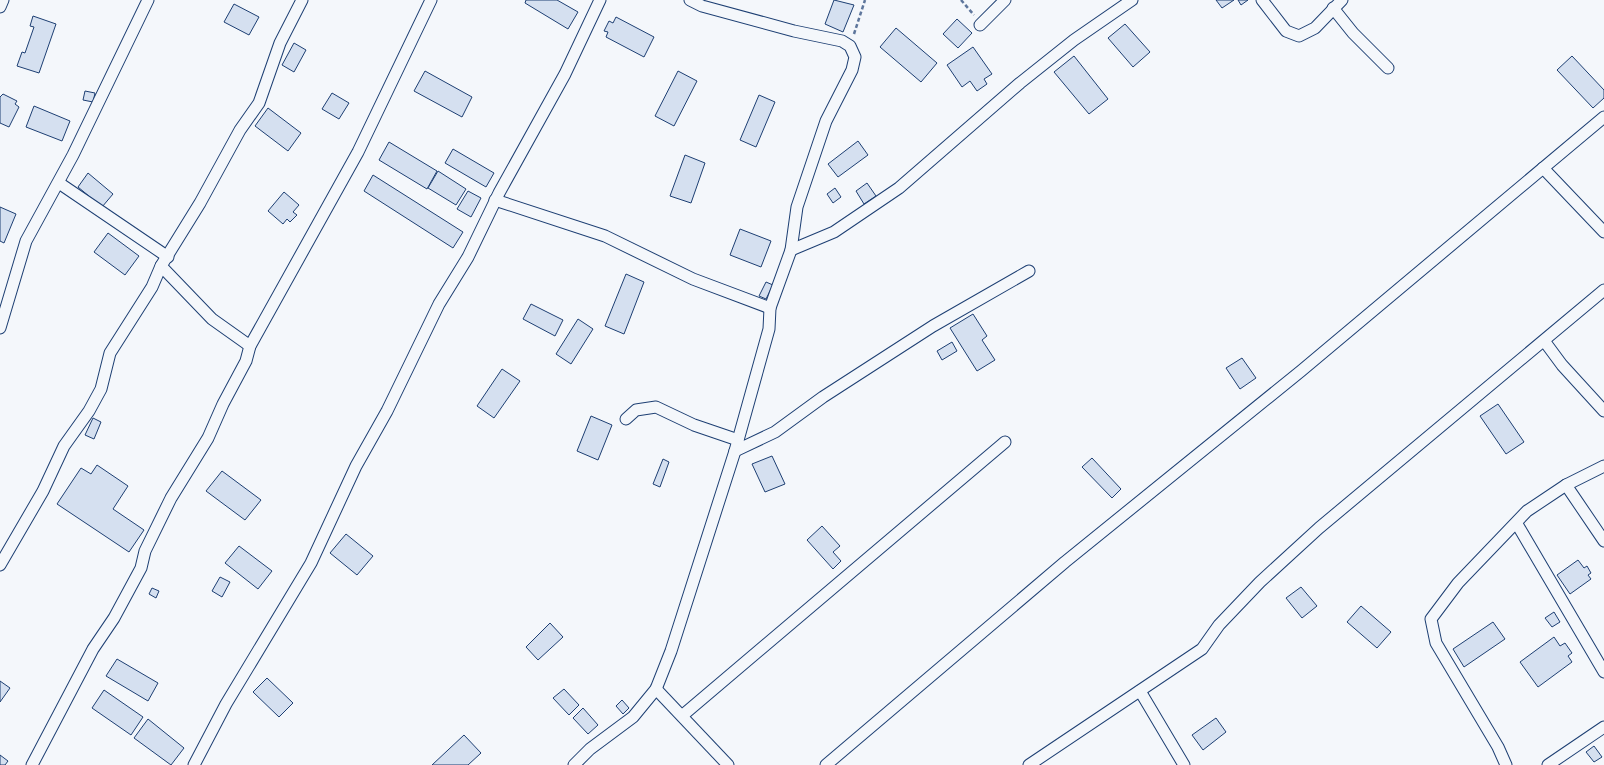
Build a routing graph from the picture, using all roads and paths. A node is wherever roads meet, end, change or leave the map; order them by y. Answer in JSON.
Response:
{"nodes":[{"id":1,"x":3,"y":0,"type":"edge"},
{"id":2,"x":148,"y":0,"type":"edge"},
{"id":3,"x":302,"y":0,"type":"edge"},
{"id":4,"x":431,"y":0,"type":"edge"},
{"id":5,"x":600,"y":0,"type":"edge"},
{"id":6,"x":690,"y":0,"type":"edge"},
{"id":7,"x":865,"y":0,"type":"edge"},
{"id":8,"x":961,"y":0,"type":"edge"},
{"id":9,"x":1005,"y":0,"type":"edge"},
{"id":10,"x":1132,"y":0,"type":"edge"},
{"id":11,"x":1262,"y":0,"type":"edge"},
{"id":12,"x":1342,"y":0,"type":"edge"},
{"id":13,"x":0,"y":6,"type":"edge"},
{"id":14,"x":1333,"y":8,"type":"junction"},
{"id":15,"x":980,"y":24,"type":"joint"},
{"id":16,"x":850,"y":46,"type":"junction"},
{"id":17,"x":1388,"y":68,"type":"dead end"},
{"id":18,"x":1604,"y":117,"type":"edge"},
{"id":19,"x":1543,"y":168,"type":"junction"},
{"id":20,"x":59,"y":183,"type":"junction"},
{"id":21,"x":495,"y":200,"type":"junction"},
{"id":22,"x":1604,"y":232,"type":"edge"},
{"id":23,"x":791,"y":250,"type":"junction"},
{"id":24,"x":164,"y":262,"type":"junction"},
{"id":25,"x":1029,"y":271,"type":"dead end"},
{"id":26,"x":1604,"y":290,"type":"edge"},
{"id":27,"x":770,"y":308,"type":"junction"},
{"id":28,"x":0,"y":328,"type":"edge"},
{"id":29,"x":1545,"y":342,"type":"junction"},
{"id":30,"x":250,"y":346,"type":"junction"},
{"id":31,"x":1604,"y":411,"type":"edge"},
{"id":32,"x":626,"y":419,"type":"dead end"},
{"id":33,"x":1005,"y":442,"type":"dead end"},
{"id":34,"x":737,"y":445,"type":"junction"},
{"id":35,"x":1604,"y":466,"type":"edge"},
{"id":36,"x":1566,"y":485,"type":"junction"},
{"id":37,"x":1517,"y":524,"type":"junction"},
{"id":38,"x":1604,"y":541,"type":"edge"},
{"id":39,"x":0,"y":565,"type":"edge"},
{"id":40,"x":1604,"y":672,"type":"edge"},
{"id":41,"x":656,"y":689,"type":"junction"},
{"id":42,"x":1140,"y":691,"type":"junction"},
{"id":43,"x":682,"y":716,"type":"junction"},
{"id":44,"x":1604,"y":727,"type":"edge"},
{"id":45,"x":32,"y":765,"type":"edge"},
{"id":46,"x":194,"y":765,"type":"edge"},
{"id":47,"x":574,"y":765,"type":"edge"},
{"id":48,"x":728,"y":765,"type":"edge"},
{"id":49,"x":826,"y":765,"type":"edge"},
{"id":50,"x":1030,"y":765,"type":"edge"},
{"id":51,"x":1184,"y":765,"type":"edge"},
{"id":52,"x":1506,"y":765,"type":"edge"},
{"id":53,"x":1548,"y":765,"type":"edge"}],
"edges":[{"from":1,"to":13,"type":"street"},
{"from":2,"to":20,"type":"street"},
{"from":3,"to":24,"type":"street"},
{"from":4,"to":30,"type":"street"},
{"from":5,"to":21,"type":"street"},
{"from":6,"to":16,"type":"street"},
{"from":7,"to":16,"type":"path"},
{"from":8,"to":15,"type":"path"},
{"from":9,"to":15,"type":"street"},
{"from":10,"to":23,"type":"street"},
{"from":11,"to":14,"type":"street"},
{"from":12,"to":14,"type":"street"},
{"from":14,"to":17,"type":"street"},
{"from":16,"to":23,"type":"street"},
{"from":18,"to":19,"type":"street"},
{"from":19,"to":22,"type":"street"},
{"from":19,"to":49,"type":"street"},
{"from":20,"to":24,"type":"street"},
{"from":20,"to":28,"type":"street"},
{"from":21,"to":27,"type":"street"},
{"from":21,"to":46,"type":"street"},
{"from":23,"to":27,"type":"street"},
{"from":24,"to":30,"type":"street"},
{"from":24,"to":39,"type":"street"},
{"from":25,"to":34,"type":"street"},
{"from":26,"to":29,"type":"street"},
{"from":27,"to":34,"type":"street"},
{"from":29,"to":31,"type":"street"},
{"from":29,"to":42,"type":"street"},
{"from":30,"to":45,"type":"street"},
{"from":32,"to":34,"type":"street"},
{"from":33,"to":43,"type":"street"},
{"from":34,"to":41,"type":"street"},
{"from":35,"to":36,"type":"street"},
{"from":36,"to":37,"type":"street"},
{"from":36,"to":38,"type":"street"},
{"from":37,"to":40,"type":"street"},
{"from":37,"to":52,"type":"street"},
{"from":41,"to":43,"type":"street"},
{"from":41,"to":47,"type":"street"},
{"from":42,"to":50,"type":"street"},
{"from":42,"to":51,"type":"street"},
{"from":43,"to":48,"type":"street"},
{"from":44,"to":53,"type":"street"}]}
